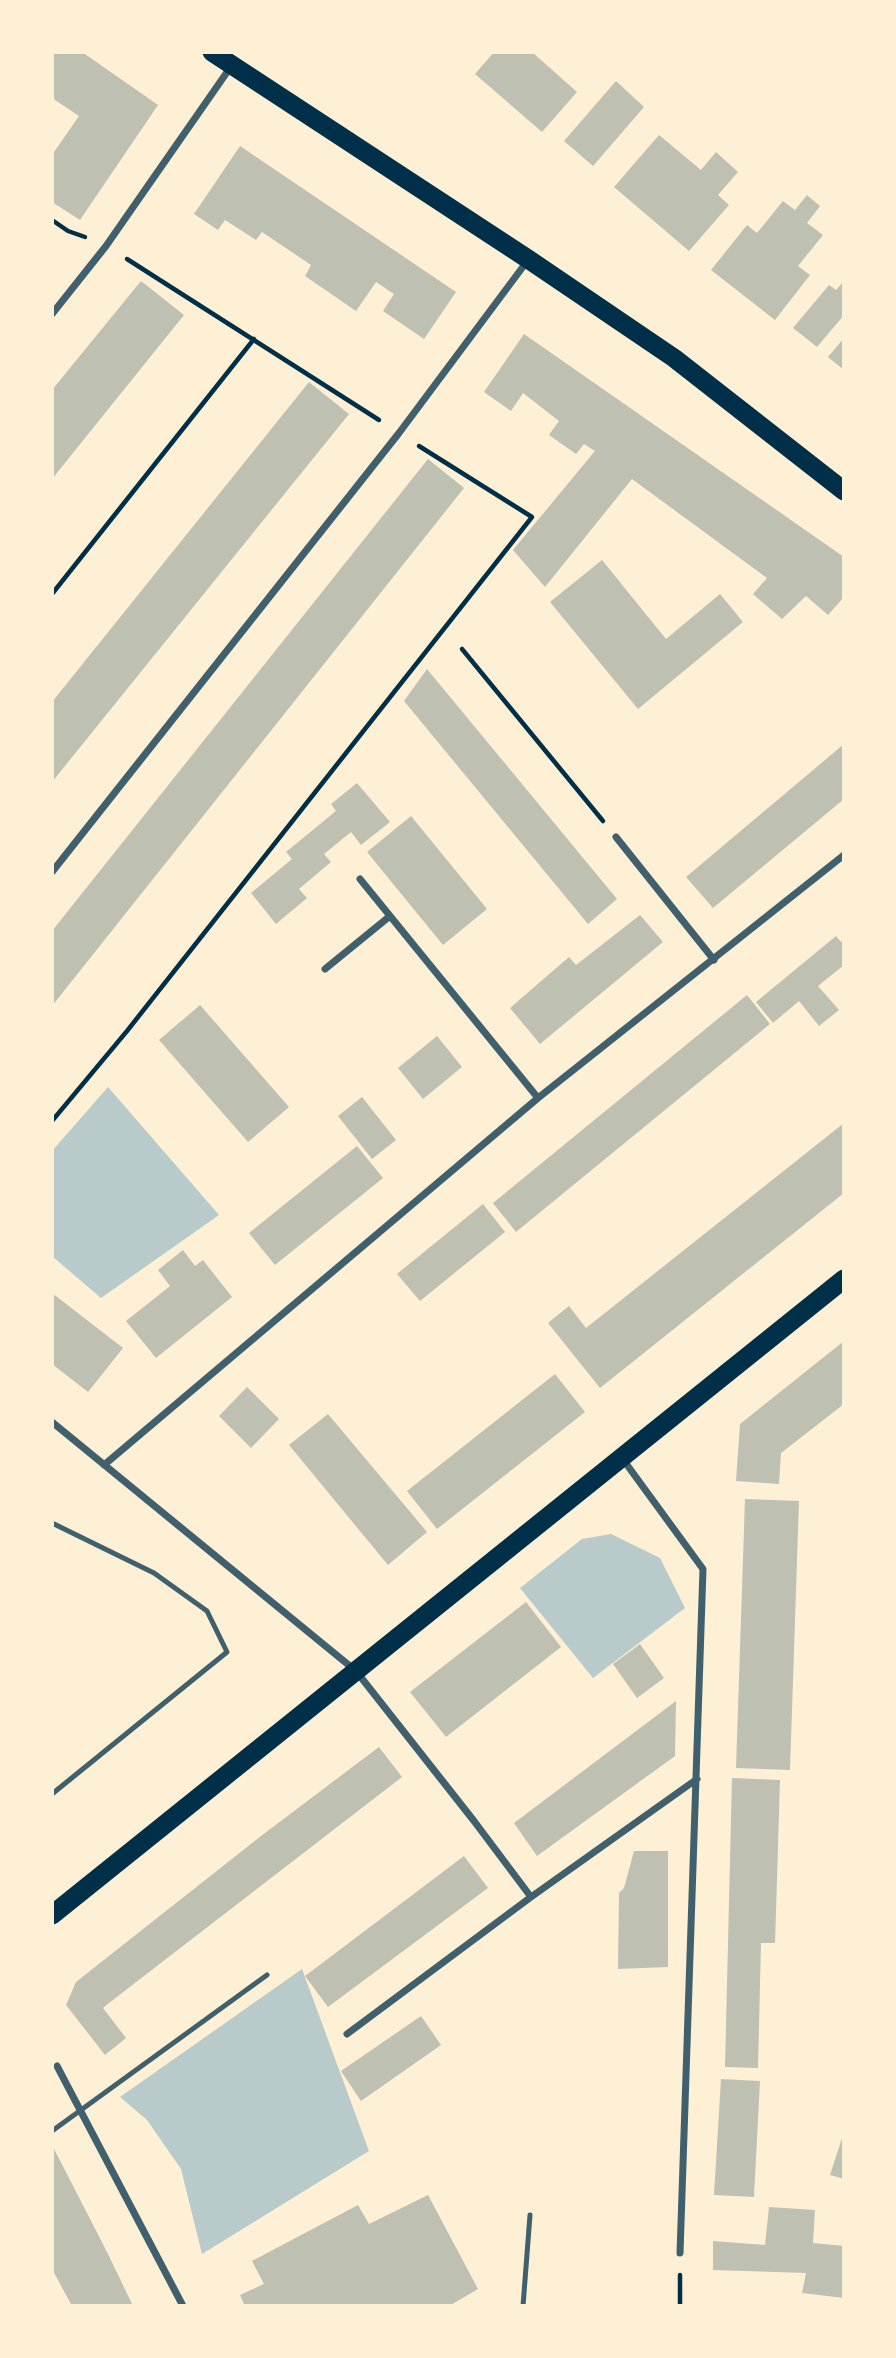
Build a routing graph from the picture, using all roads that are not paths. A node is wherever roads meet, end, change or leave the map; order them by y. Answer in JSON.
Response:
{"nodes":[{"id":1,"x":212,"y":52,"type":"edge"},
{"id":2,"x":233,"y":65,"type":"junction"},
{"id":3,"x":528,"y":259,"type":"junction"},
{"id":4,"x":52,"y":314,"type":"edge"},
{"id":5,"x":844,"y":491,"type":"edge"},
{"id":6,"x":616,"y":837,"type":"road end"},
{"id":7,"x":844,"y":855,"type":"edge"},
{"id":8,"x":52,"y":872,"type":"edge"},
{"id":9,"x":360,"y":879,"type":"dead end"},
{"id":10,"x":390,"y":916,"type":"junction"},
{"id":11,"x":714,"y":960,"type":"junction"},
{"id":12,"x":325,"y":969,"type":"dead end"},
{"id":13,"x":538,"y":1098,"type":"junction"},
{"id":14,"x":844,"y":1279,"type":"edge"},
{"id":15,"x":52,"y":1422,"type":"edge"},
{"id":16,"x":622,"y":1457,"type":"junction"},
{"id":17,"x":104,"y":1465,"type":"junction"},
{"id":18,"x":52,"y":1523,"type":"edge"},
{"id":19,"x":356,"y":1671,"type":"junction"},
{"id":20,"x":697,"y":1779,"type":"junction"},
{"id":21,"x":52,"y":1794,"type":"edge"},
{"id":22,"x":531,"y":1897,"type":"junction"},
{"id":23,"x":52,"y":1915,"type":"edge"},
{"id":24,"x":267,"y":1975,"type":"dead end"},
{"id":25,"x":347,"y":2034,"type":"dead end"},
{"id":26,"x":57,"y":2066,"type":"dead end"},
{"id":27,"x":80,"y":2109,"type":"junction"},
{"id":28,"x":52,"y":2131,"type":"edge"},
{"id":29,"x":530,"y":2215,"type":"dead end"},
{"id":30,"x":680,"y":2253,"type":"dead end"},
{"id":31,"x":183,"y":2305,"type":"edge"},
{"id":32,"x":523,"y":2305,"type":"edge"}],
"edges":[{"from":1,"to":2,"type":"highway"},
{"from":2,"to":3,"type":"highway"},
{"from":2,"to":4,"type":"street"},
{"from":3,"to":5,"type":"highway"},
{"from":3,"to":8,"type":"street"},
{"from":6,"to":11,"type":"street"},
{"from":7,"to":11,"type":"street"},
{"from":9,"to":10,"type":"street"},
{"from":10,"to":12,"type":"street"},
{"from":10,"to":13,"type":"street"},
{"from":11,"to":13,"type":"street"},
{"from":13,"to":17,"type":"street"},
{"from":14,"to":16,"type":"highway"},
{"from":15,"to":17,"type":"street"},
{"from":16,"to":19,"type":"highway"},
{"from":16,"to":20,"type":"street"},
{"from":17,"to":19,"type":"street"},
{"from":18,"to":21,"type":"lane"},
{"from":19,"to":22,"type":"street"},
{"from":19,"to":23,"type":"highway"},
{"from":20,"to":22,"type":"street"},
{"from":20,"to":30,"type":"street"},
{"from":22,"to":25,"type":"street"},
{"from":24,"to":27,"type":"lane"},
{"from":26,"to":27,"type":"street"},
{"from":27,"to":28,"type":"lane"},
{"from":27,"to":31,"type":"street"},
{"from":29,"to":32,"type":"lane"}]}
